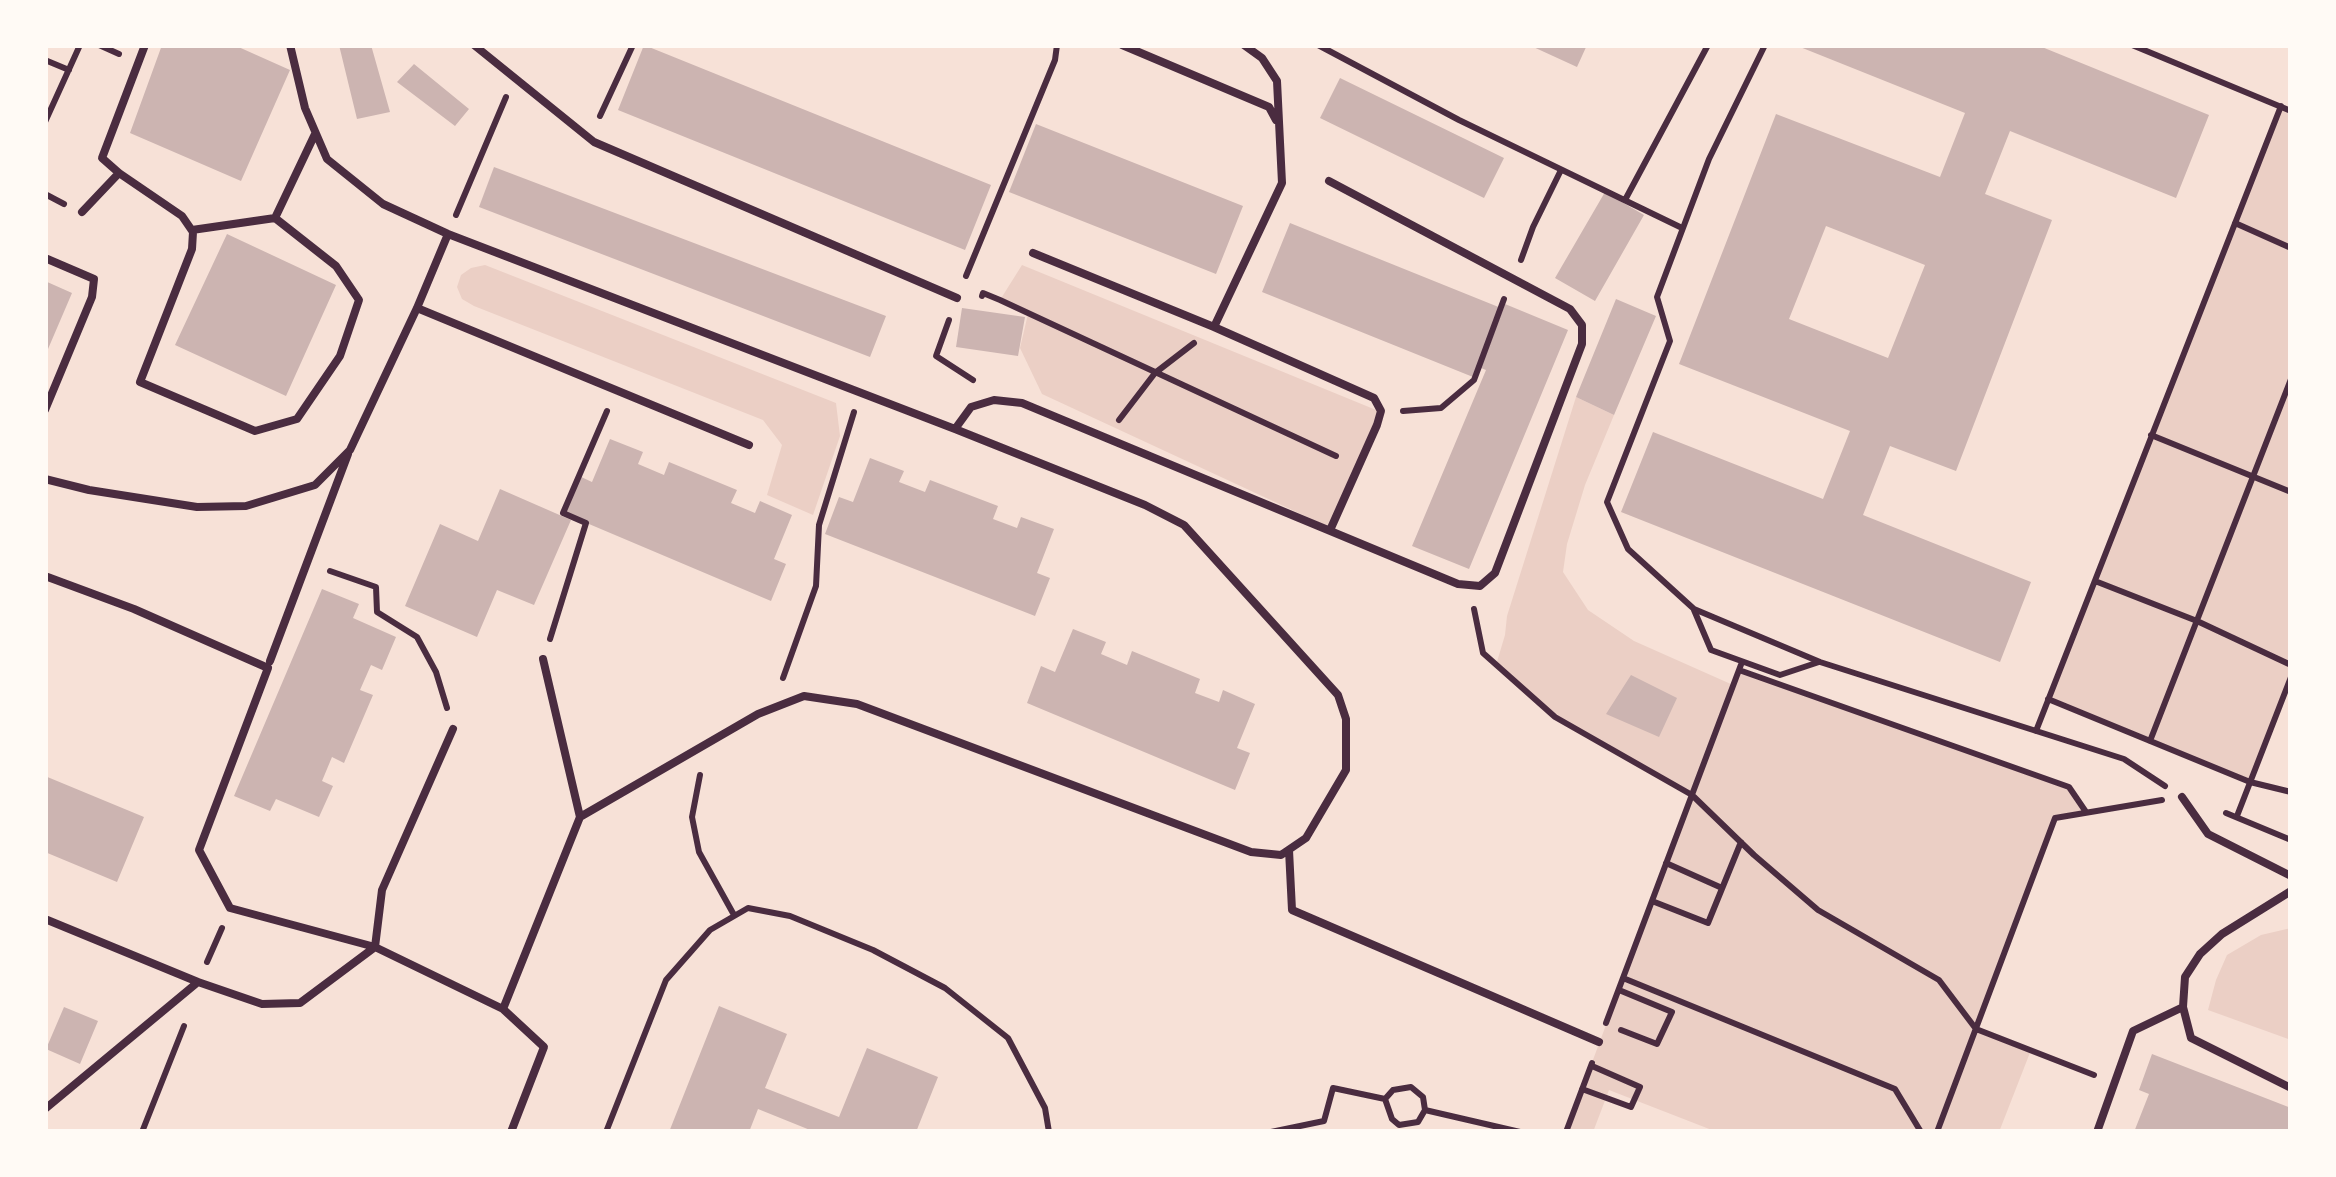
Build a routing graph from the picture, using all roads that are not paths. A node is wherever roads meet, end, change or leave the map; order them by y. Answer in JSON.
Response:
{"nodes":[{"id":1,"x":145,"y":45,"type":"edge"},
{"id":2,"x":290,"y":45,"type":"edge"},
{"id":3,"x":474,"y":45,"type":"edge"},
{"id":4,"x":1122,"y":45,"type":"edge"},
{"id":5,"x":1244,"y":45,"type":"edge"},
{"id":6,"x":1279,"y":124,"type":"junction"},
{"id":7,"x":316,"y":133,"type":"junction"},
{"id":8,"x":119,"y":174,"type":"junction"},
{"id":9,"x":1328,"y":180,"type":"dead end"},
{"id":10,"x":82,"y":212,"type":"dead end"},
{"id":11,"x":275,"y":218,"type":"junction"},
{"id":12,"x":192,"y":230,"type":"junction"},
{"id":13,"x":448,"y":234,"type":"junction"},
{"id":14,"x":1033,"y":253,"type":"dead end"},
{"id":15,"x":45,"y":258,"type":"edge"},
{"id":16,"x":956,"y":298,"type":"road end"},
{"id":17,"x":417,"y":308,"type":"junction"},
{"id":18,"x":1214,"y":327,"type":"junction"},
{"id":19,"x":45,"y":410,"type":"edge"},
{"id":20,"x":955,"y":429,"type":"junction"},
{"id":21,"x":749,"y":445,"type":"dead end"},
{"id":22,"x":350,"y":450,"type":"junction"},
{"id":23,"x":45,"y":479,"type":"edge"},
{"id":24,"x":1331,"y":528,"type":"junction"},
{"id":25,"x":45,"y":576,"type":"edge"},
{"id":26,"x":543,"y":659,"type":"road end"},
{"id":27,"x":270,"y":660,"type":"dead end"},
{"id":28,"x":453,"y":728,"type":"road end"},
{"id":29,"x":2182,"y":797,"type":"road end"},
{"id":30,"x":580,"y":817,"type":"junction"},
{"id":31,"x":1289,"y":850,"type":"junction"},
{"id":32,"x":2291,"y":876,"type":"edge"},
{"id":33,"x":2291,"y":891,"type":"edge"},
{"id":34,"x":45,"y":919,"type":"edge"},
{"id":35,"x":375,"y":947,"type":"junction"},
{"id":36,"x":198,"y":982,"type":"junction"},
{"id":37,"x":2183,"y":1008,"type":"junction"},
{"id":38,"x":503,"y":1009,"type":"junction"},
{"id":39,"x":1599,"y":1042,"type":"road end"},
{"id":40,"x":2291,"y":1088,"type":"edge"},
{"id":41,"x":45,"y":1109,"type":"edge"},
{"id":42,"x":511,"y":1132,"type":"edge"},
{"id":43,"x":2097,"y":1132,"type":"edge"}],
"edges":[{"from":1,"to":8,"type":"lane"},
{"from":2,"to":7,"type":"lane"},
{"from":3,"to":16,"type":"lane"},
{"from":4,"to":6,"type":"lane"},
{"from":5,"to":6,"type":"lane"},
{"from":6,"to":18,"type":"lane"},
{"from":7,"to":11,"type":"lane"},
{"from":7,"to":13,"type":"lane"},
{"from":8,"to":10,"type":"lane"},
{"from":8,"to":12,"type":"lane"},
{"from":9,"to":24,"type":"lane"},
{"from":11,"to":12,"type":"lane"},
{"from":11,"to":12,"type":"lane"},
{"from":13,"to":17,"type":"lane"},
{"from":13,"to":20,"type":"lane"},
{"from":14,"to":18,"type":"lane"},
{"from":15,"to":19,"type":"lane"},
{"from":17,"to":21,"type":"lane"},
{"from":17,"to":22,"type":"lane"},
{"from":18,"to":24,"type":"lane"},
{"from":20,"to":24,"type":"lane"},
{"from":20,"to":31,"type":"lane"},
{"from":22,"to":23,"type":"lane"},
{"from":22,"to":27,"type":"lane"},
{"from":25,"to":35,"type":"lane"},
{"from":26,"to":30,"type":"lane"},
{"from":28,"to":35,"type":"lane"},
{"from":29,"to":32,"type":"lane"},
{"from":30,"to":31,"type":"lane"},
{"from":30,"to":38,"type":"lane"},
{"from":31,"to":39,"type":"lane"},
{"from":33,"to":37,"type":"lane"},
{"from":34,"to":36,"type":"lane"},
{"from":35,"to":36,"type":"lane"},
{"from":35,"to":38,"type":"lane"},
{"from":36,"to":41,"type":"lane"},
{"from":37,"to":40,"type":"lane"},
{"from":37,"to":43,"type":"lane"},
{"from":38,"to":42,"type":"lane"}]}
